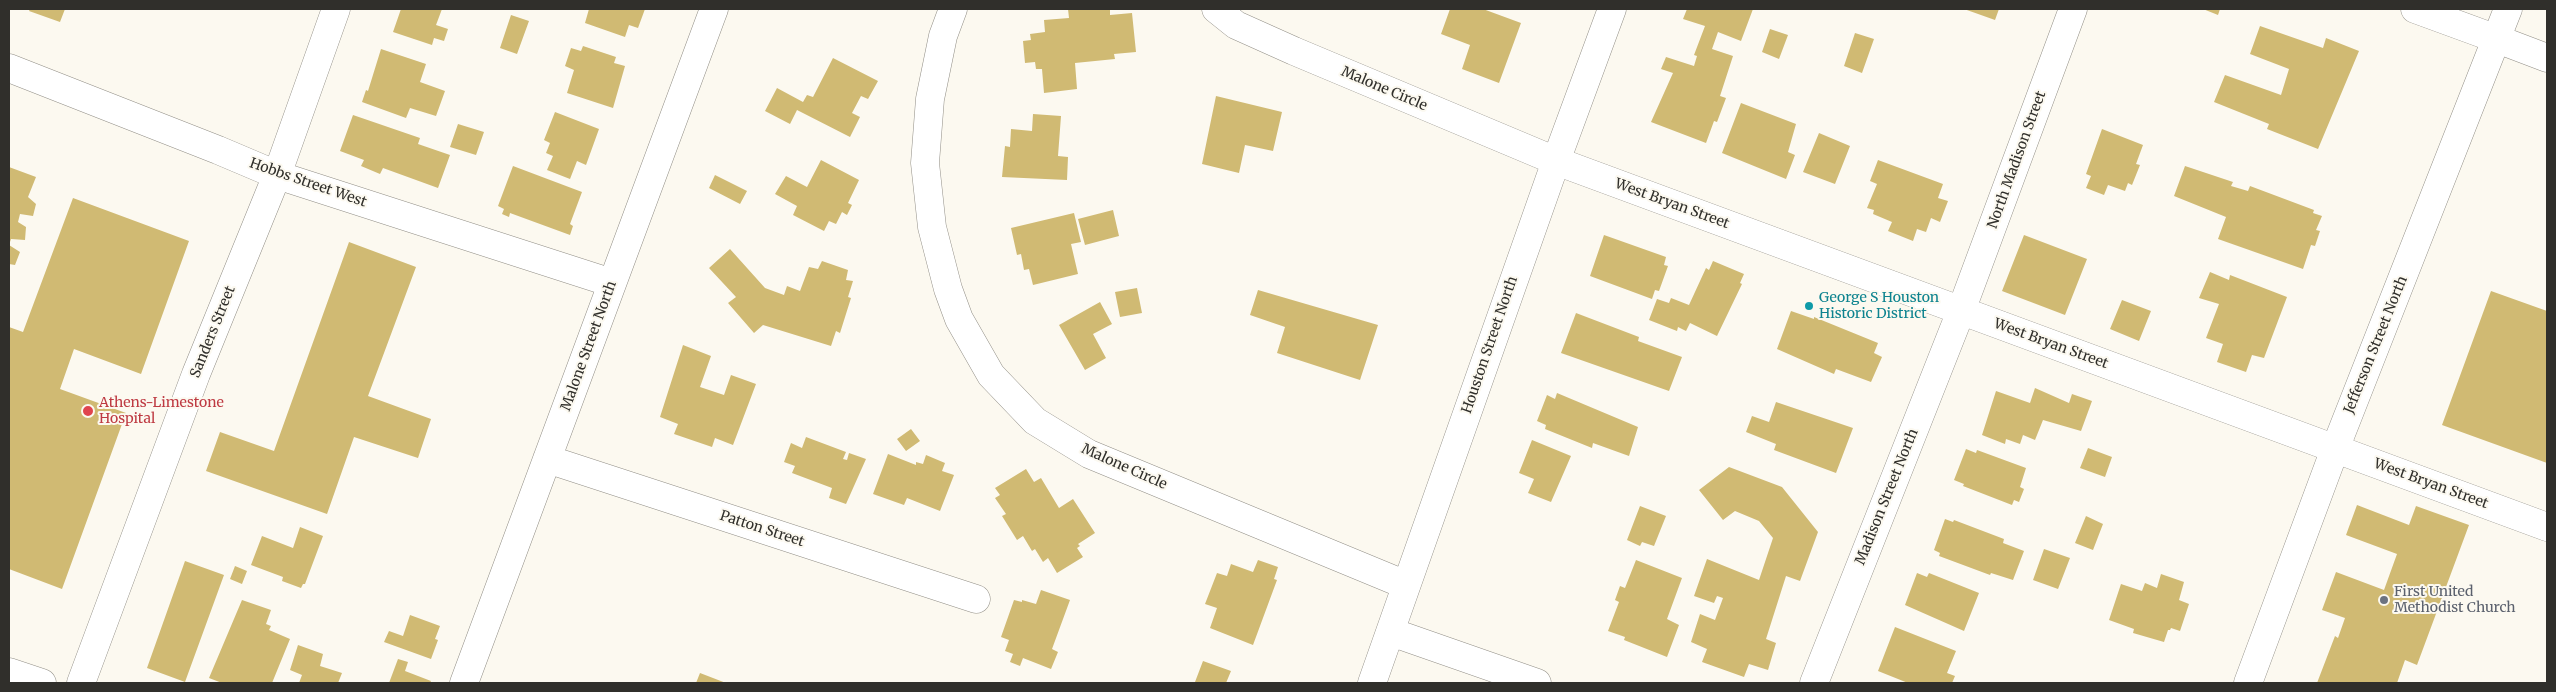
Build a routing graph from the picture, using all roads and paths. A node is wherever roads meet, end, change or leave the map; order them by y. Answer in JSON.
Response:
{"nodes":[{"id":1,"x":336,"y":9,"type":"edge"},
{"id":2,"x":714,"y":9,"type":"edge"},
{"id":3,"x":953,"y":9,"type":"edge"},
{"id":4,"x":1216,"y":9,"type":"edge"},
{"id":5,"x":1612,"y":9,"type":"edge"},
{"id":6,"x":2073,"y":9,"type":"edge"},
{"id":7,"x":2415,"y":9,"type":"edge"},
{"id":8,"x":2508,"y":9,"type":"edge"},
{"id":9,"x":2497,"y":39,"type":"junction"},
{"id":10,"x":2547,"y":58,"type":"edge"},
{"id":11,"x":9,"y":68,"type":"edge"},
{"id":12,"x":1556,"y":161,"type":"junction"},
{"id":13,"x":277,"y":175,"type":"junction"},
{"id":14,"x":612,"y":283,"type":"junction"},
{"id":15,"x":1961,"y":311,"type":"junction"},
{"id":16,"x":2335,"y":449,"type":"junction"},
{"id":17,"x":547,"y":459,"type":"junction"},
{"id":18,"x":2547,"y":527,"type":"edge"},
{"id":19,"x":1406,"y":584,"type":"junction"},
{"id":20,"x":976,"y":599,"type":"dead end"},
{"id":21,"x":1391,"y":632,"type":"junction"},
{"id":22,"x":9,"y":672,"type":"edge"},
{"id":23,"x":42,"y":683,"type":"edge"},
{"id":24,"x":81,"y":683,"type":"edge"},
{"id":25,"x":464,"y":683,"type":"edge"},
{"id":26,"x":1372,"y":683,"type":"edge"},
{"id":27,"x":1537,"y":683,"type":"edge"},
{"id":28,"x":1814,"y":683,"type":"edge"},
{"id":29,"x":2248,"y":683,"type":"edge"}],
"edges":[{"from":1,"to":13,"type":"street","name":"Sanders Street"},
{"from":2,"to":14,"type":"street","name":"Malone Street North"},
{"from":3,"to":19,"type":"street","name":"Malone Circle"},
{"from":4,"to":12,"type":"street","name":"Malone Circle"},
{"from":5,"to":12,"type":"street","name":"Houston Street North"},
{"from":6,"to":15,"type":"street","name":"North Madison Street"},
{"from":7,"to":9,"type":"street"},
{"from":8,"to":9,"type":"street","name":"Jefferson Street North"},
{"from":9,"to":10,"type":"street"},
{"from":9,"to":16,"type":"street","name":"Jefferson Street North"},
{"from":11,"to":13,"type":"street","name":"Hobbs Street West"},
{"from":12,"to":15,"type":"street","name":"West Bryan Street"},
{"from":12,"to":19,"type":"street","name":"Houston Street North"},
{"from":13,"to":14,"type":"street","name":"Hobbs Street West"},
{"from":13,"to":24,"type":"street","name":"Sanders Street"},
{"from":14,"to":17,"type":"street","name":"Malone Street North"},
{"from":15,"to":16,"type":"street","name":"West Bryan Street"},
{"from":15,"to":28,"type":"street","name":"Madison Street North"},
{"from":16,"to":18,"type":"street","name":"West Bryan Street"},
{"from":16,"to":29,"type":"street","name":"Jefferson Street North"},
{"from":17,"to":20,"type":"street","name":"Patton Street"},
{"from":17,"to":25,"type":"street","name":"Malone Street North"},
{"from":19,"to":21,"type":"street","name":"Houston Street North"},
{"from":21,"to":26,"type":"street","name":"Houston Street North"},
{"from":21,"to":27,"type":"street"},
{"from":22,"to":23,"type":"street"}]}
